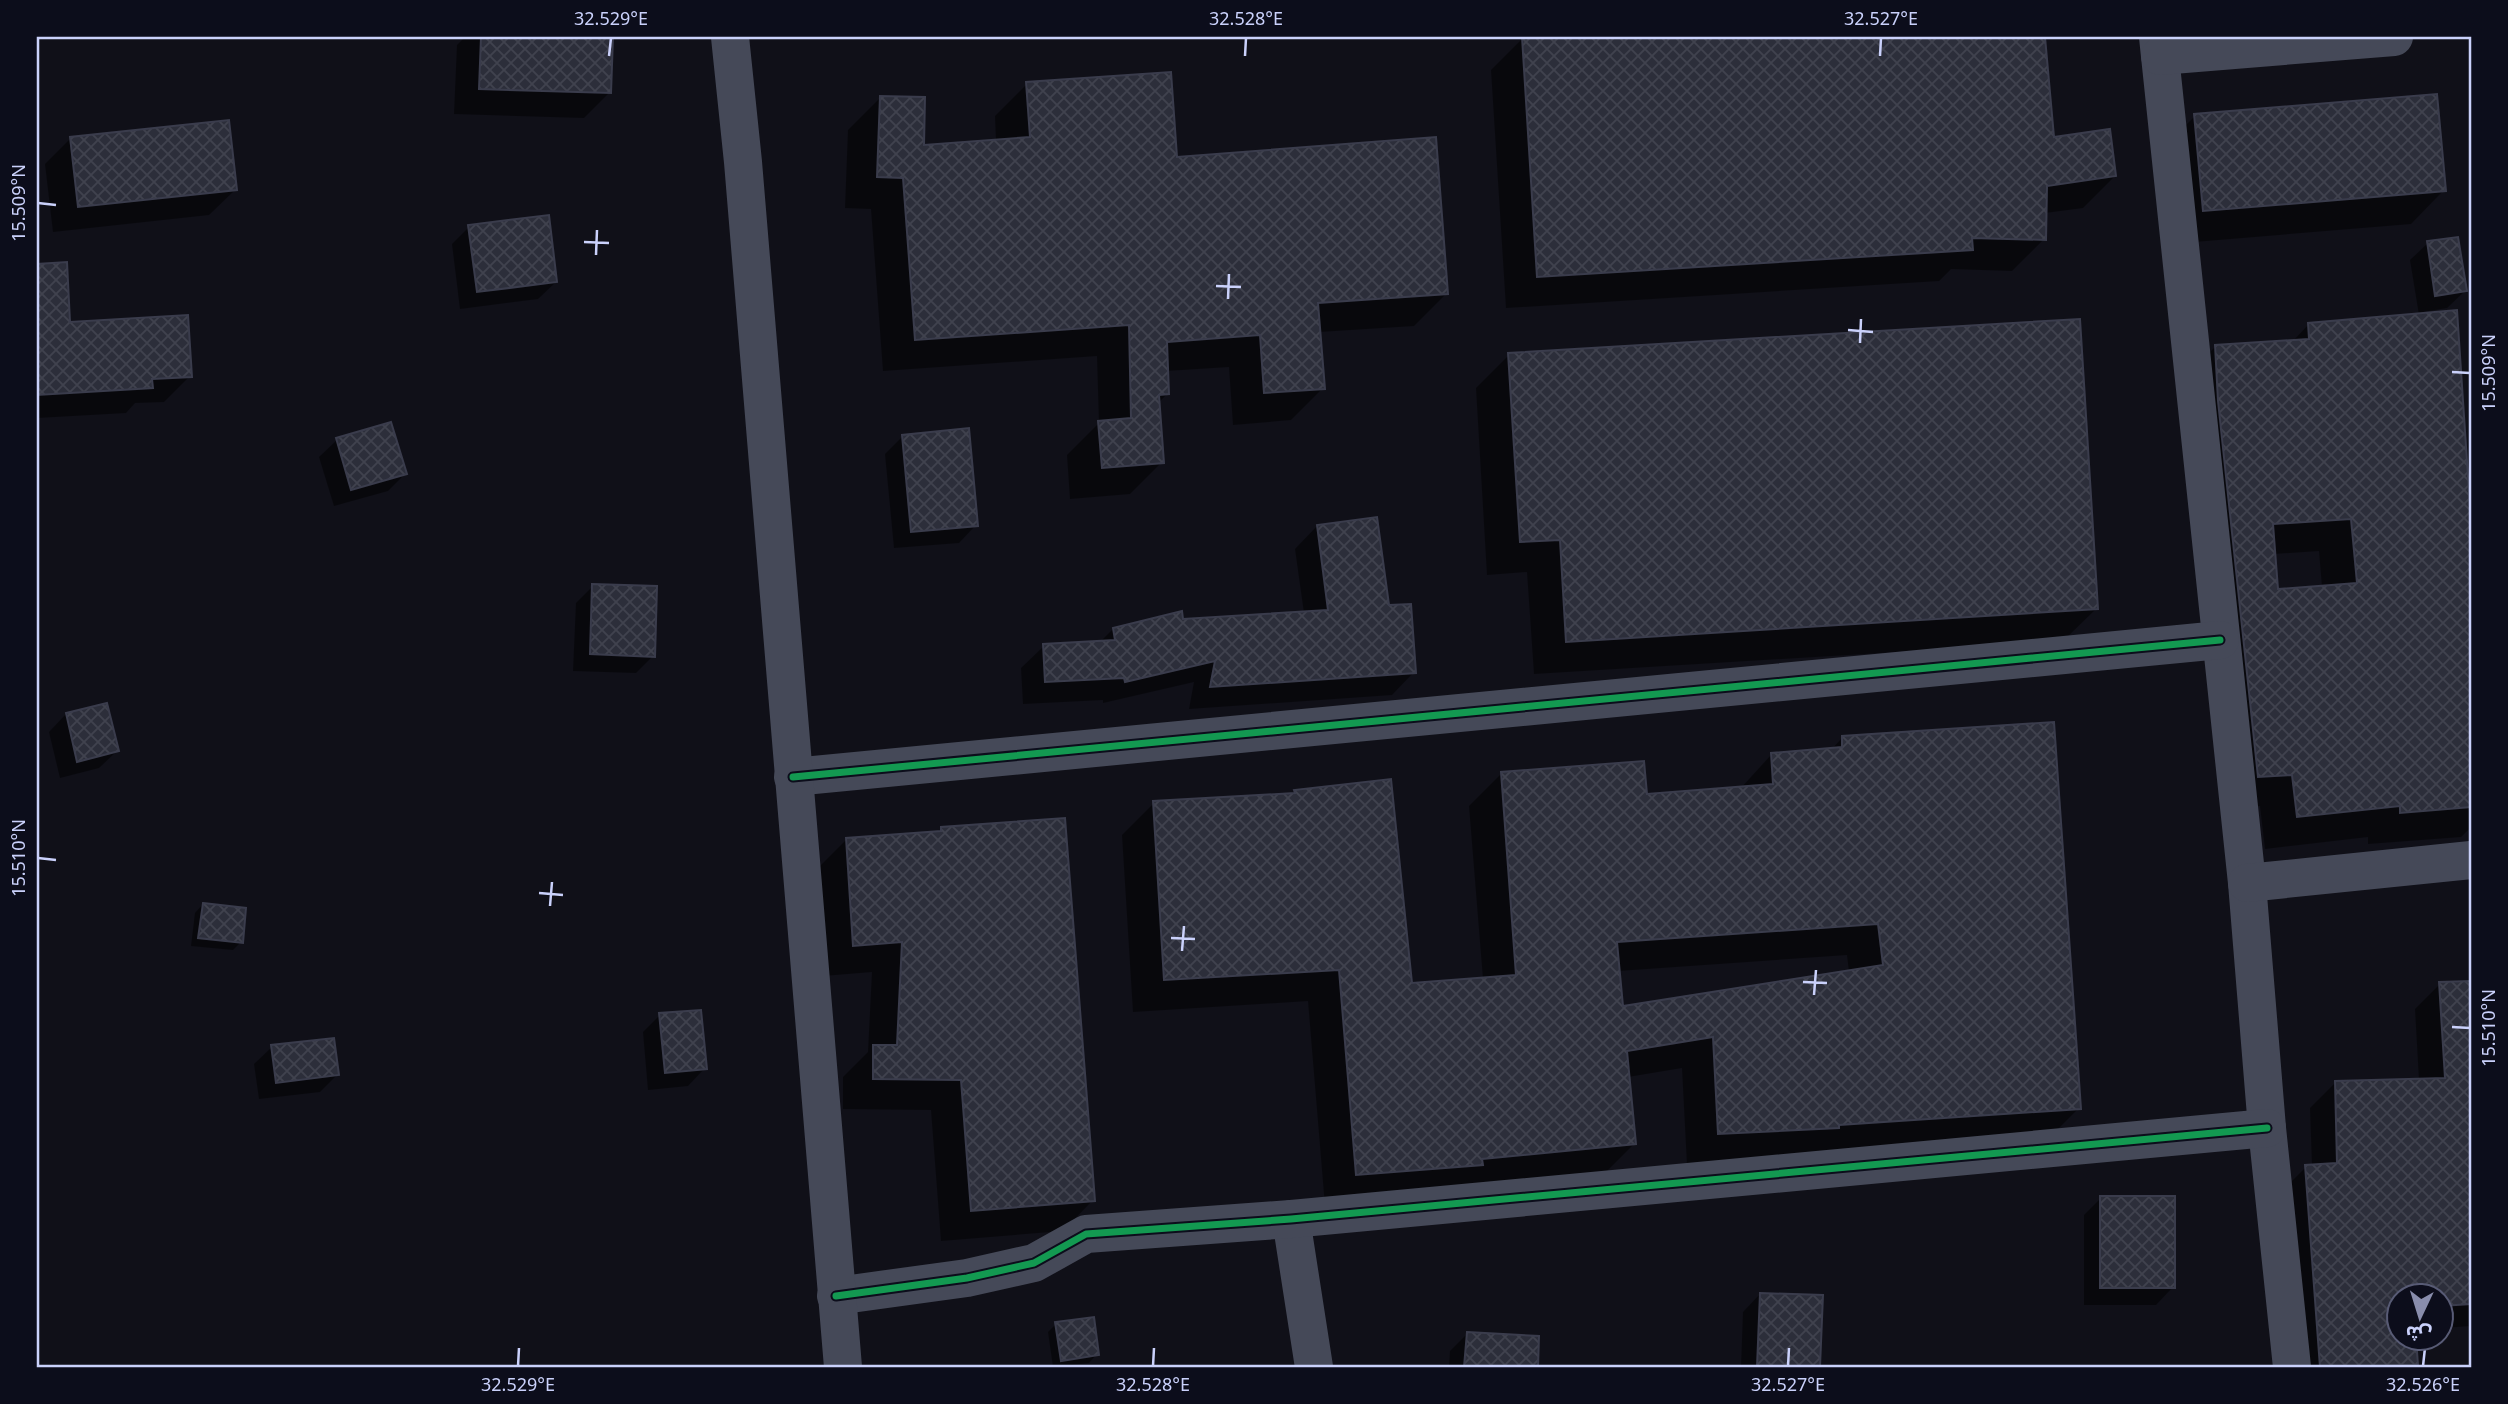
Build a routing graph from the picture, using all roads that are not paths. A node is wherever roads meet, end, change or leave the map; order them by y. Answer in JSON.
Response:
{"nodes":[{"id":1,"x":730,"y":37,"type":"edge"},
{"id":2,"x":2394,"y":37,"type":"edge"},
{"id":3,"x":2159,"y":47,"type":"edge"},
{"id":4,"x":2220,"y":640,"type":"junction"},
{"id":5,"x":793,"y":777,"type":"junction"},
{"id":6,"x":2471,"y":860,"type":"edge"},
{"id":7,"x":2247,"y":883,"type":"junction"},
{"id":8,"x":2267,"y":1128,"type":"junction"},
{"id":9,"x":1291,"y":1219,"type":"junction"},
{"id":10,"x":836,"y":1296,"type":"junction"},
{"id":11,"x":843,"y":1367,"type":"edge"},
{"id":12,"x":1314,"y":1367,"type":"edge"},
{"id":13,"x":2292,"y":1367,"type":"edge"}],
"edges":[{"from":1,"to":5,"type":"street"},
{"from":2,"to":3,"type":"street"},
{"from":3,"to":4,"type":"street"},
{"from":4,"to":5,"type":"street"},
{"from":4,"to":7,"type":"street"},
{"from":5,"to":10,"type":"street"},
{"from":6,"to":7,"type":"street"},
{"from":7,"to":8,"type":"street"},
{"from":8,"to":9,"type":"street"},
{"from":8,"to":13,"type":"street"},
{"from":9,"to":10,"type":"street"},
{"from":9,"to":12,"type":"street"},
{"from":10,"to":11,"type":"street"}]}
